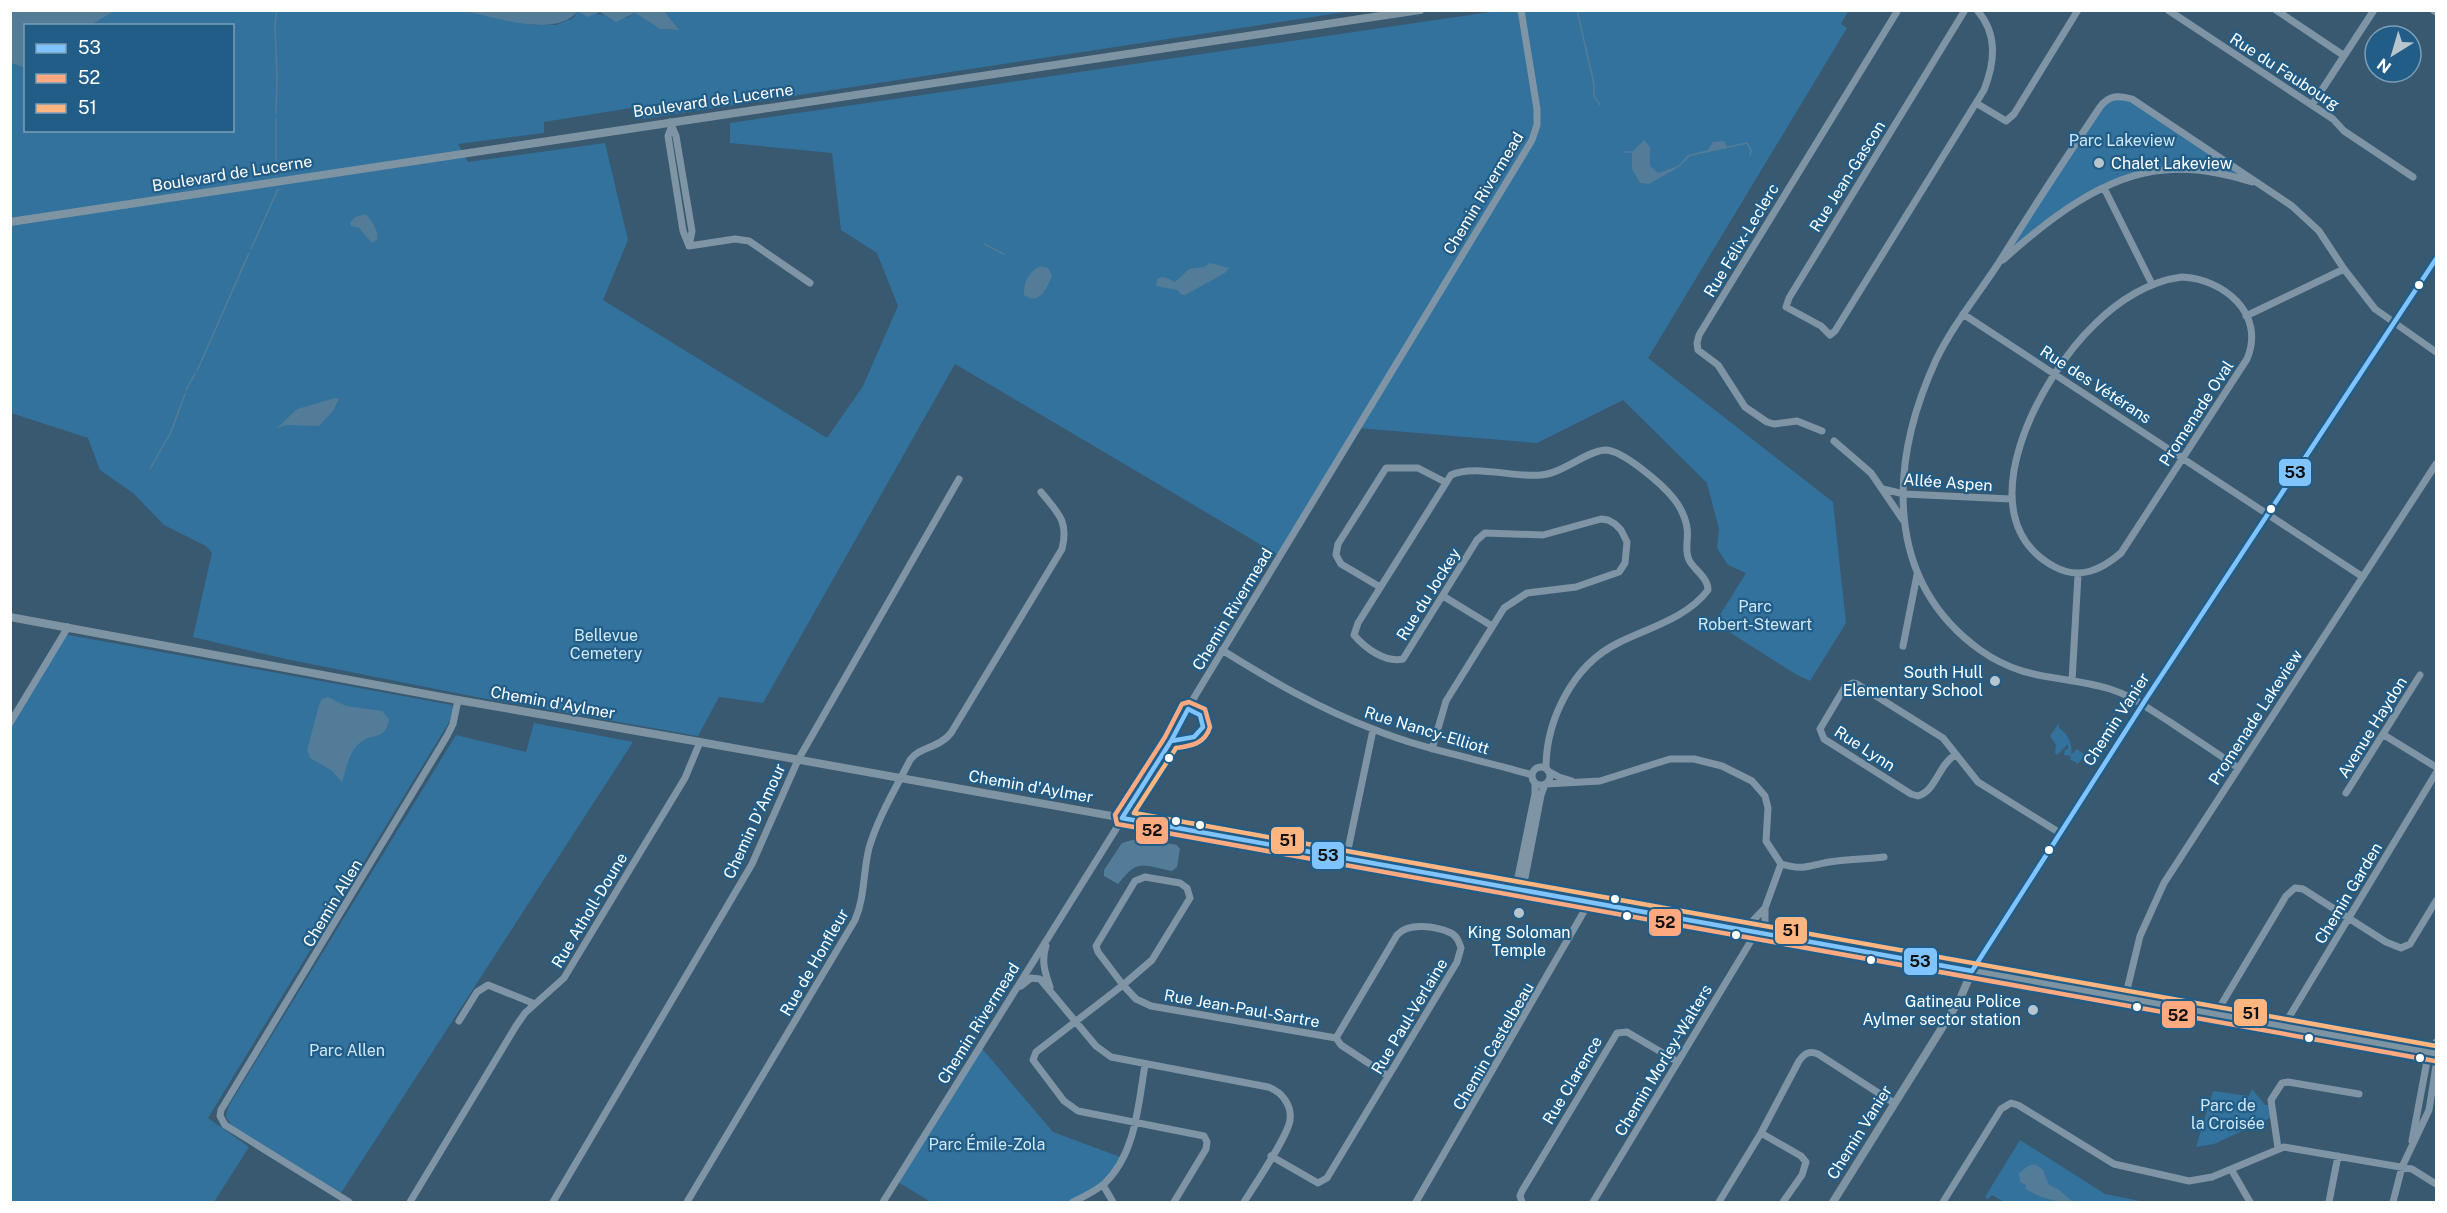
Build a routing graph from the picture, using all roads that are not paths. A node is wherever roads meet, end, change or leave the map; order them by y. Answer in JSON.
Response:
{"nodes":[{"id":1,"x":1420,"y":10,"type":"edge"},
{"id":2,"x":1521,"y":10,"type":"edge"},
{"id":3,"x":1898,"y":10,"type":"edge"},
{"id":4,"x":1965,"y":10,"type":"edge"},
{"id":5,"x":1977,"y":10,"type":"edge"},
{"id":6,"x":2078,"y":10,"type":"edge"},
{"id":7,"x":2276,"y":10,"type":"edge"},
{"id":8,"x":2374,"y":10,"type":"edge"},
{"id":9,"x":2169,"y":11,"type":"edge"},
{"id":10,"x":2343,"y":56,"type":"junction"},
{"id":11,"x":1976,"y":103,"type":"junction"},
{"id":12,"x":2312,"y":105,"type":"junction"},
{"id":13,"x":671,"y":125,"type":"junction"},
{"id":14,"x":2413,"y":177,"type":"dead end"},
{"id":15,"x":2263,"y":186,"type":"junction"},
{"id":16,"x":2104,"y":188,"type":"junction"},
{"id":17,"x":10,"y":222,"type":"edge"},
{"id":18,"x":2436,"y":260,"type":"edge"},
{"id":19,"x":1997,"y":266,"type":"junction"},
{"id":20,"x":2344,"y":269,"type":"junction"},
{"id":21,"x":810,"y":283,"type":"dead end"},
{"id":22,"x":2152,"y":284,"type":"junction"},
{"id":23,"x":1963,"y":314,"type":"junction"},
{"id":24,"x":2246,"y":316,"type":"junction"},
{"id":25,"x":2393,"y":323,"type":"junction"},
{"id":26,"x":2436,"y":352,"type":"edge"},
{"id":27,"x":2054,"y":373,"type":"junction"},
{"id":28,"x":1822,"y":430,"type":"dead end"},
{"id":29,"x":1834,"y":441,"type":"dead end"},
{"id":30,"x":2183,"y":458,"type":"junction"},
{"id":31,"x":2436,"y":464,"type":"edge"},
{"id":32,"x":958,"y":479,"type":"dead end"},
{"id":33,"x":1445,"y":482,"type":"junction"},
{"id":34,"x":1883,"y":489,"type":"junction"},
{"id":35,"x":1041,"y":492,"type":"dead end"},
{"id":36,"x":1904,"y":494,"type":"junction"},
{"id":37,"x":2011,"y":499,"type":"junction"},
{"id":38,"x":2269,"y":514,"type":"junction"},
{"id":39,"x":1903,"y":520,"type":"junction"},
{"id":40,"x":1917,"y":574,"type":"junction"},
{"id":41,"x":2078,"y":574,"type":"junction"},
{"id":42,"x":2363,"y":577,"type":"junction"},
{"id":43,"x":1380,"y":587,"type":"junction"},
{"id":44,"x":1443,"y":596,"type":"junction"},
{"id":45,"x":10,"y":617,"type":"edge"},
{"id":46,"x":1492,"y":626,"type":"junction"},
{"id":47,"x":68,"y":627,"type":"junction"},
{"id":48,"x":1903,"y":646,"type":"dead end"},
{"id":49,"x":1222,"y":650,"type":"junction"},
{"id":50,"x":2420,"y":675,"type":"dead end"},
{"id":51,"x":2072,"y":681,"type":"junction"},
{"id":52,"x":458,"y":700,"type":"junction"},
{"id":53,"x":2143,"y":704,"type":"junction"},
{"id":54,"x":10,"y":723,"type":"edge"},
{"id":55,"x":1373,"y":729,"type":"junction"},
{"id":56,"x":2384,"y":735,"type":"junction"},
{"id":57,"x":700,"y":742,"type":"junction"},
{"id":58,"x":1547,"y":745,"type":"junction"},
{"id":59,"x":1432,"y":749,"type":"junction"},
{"id":60,"x":1956,"y":755,"type":"junction"},
{"id":61,"x":798,"y":760,"type":"junction"},
{"id":62,"x":2436,"y":767,"type":"edge"},
{"id":63,"x":1537,"y":768,"type":"junction"},
{"id":64,"x":2238,"y":768,"type":"junction"},
{"id":65,"x":1547,"y":770,"type":"junction"},
{"id":66,"x":2436,"y":773,"type":"edge"},
{"id":67,"x":1532,"y":774,"type":"junction"},
{"id":68,"x":901,"y":779,"type":"junction"},
{"id":69,"x":1535,"y":783,"type":"junction"},
{"id":70,"x":1580,"y":783,"type":"junction"},
{"id":71,"x":1546,"y":784,"type":"junction"},
{"id":72,"x":2346,"y":793,"type":"dead end"},
{"id":73,"x":1122,"y":818,"type":"junction"},
{"id":74,"x":2060,"y":833,"type":"junction"},
{"id":75,"x":1884,"y":857,"type":"dead end"},
{"id":76,"x":1346,"y":858,"type":"junction"},
{"id":77,"x":1781,"y":864,"type":"junction"},
{"id":78,"x":1519,"y":889,"type":"junction"},
{"id":79,"x":1590,"y":901,"type":"junction"},
{"id":80,"x":2436,"y":901,"type":"edge"},
{"id":81,"x":1764,"y":908,"type":"junction"},
{"id":82,"x":2348,"y":919,"type":"junction"},
{"id":83,"x":1056,"y":927,"type":"junction"},
{"id":84,"x":1745,"y":929,"type":"junction"},
{"id":85,"x":1757,"y":931,"type":"junction"},
{"id":86,"x":1769,"y":933,"type":"junction"},
{"id":87,"x":1034,"y":961,"type":"junction"},
{"id":88,"x":1972,"y":971,"type":"junction"},
{"id":89,"x":1123,"y":985,"type":"junction"},
{"id":90,"x":1052,"y":992,"type":"junction"},
{"id":91,"x":2125,"y":998,"type":"junction"},
{"id":92,"x":1009,"y":999,"type":"junction"},
{"id":93,"x":535,"y":1004,"type":"junction"},
{"id":94,"x":2217,"y":1015,"type":"junction"},
{"id":95,"x":1076,"y":1020,"type":"junction"},
{"id":96,"x":459,"y":1021,"type":"dead end"},
{"id":97,"x":2283,"y":1027,"type":"junction"},
{"id":98,"x":1336,"y":1038,"type":"junction"},
{"id":99,"x":2436,"y":1042,"type":"edge"},
{"id":100,"x":2436,"y":1059,"type":"edge"},
{"id":101,"x":1678,"y":1062,"type":"junction"},
{"id":102,"x":1145,"y":1065,"type":"junction"},
{"id":103,"x":1388,"y":1076,"type":"junction"},
{"id":104,"x":2359,"y":1094,"type":"dead end"},
{"id":105,"x":1894,"y":1103,"type":"junction"},
{"id":106,"x":1135,"y":1124,"type":"junction"},
{"id":107,"x":1761,"y":1133,"type":"junction"},
{"id":108,"x":2278,"y":1148,"type":"junction"},
{"id":109,"x":2411,"y":1148,"type":"junction"},
{"id":110,"x":1271,"y":1156,"type":"junction"},
{"id":111,"x":2338,"y":1156,"type":"junction"},
{"id":112,"x":2402,"y":1167,"type":"junction"},
{"id":113,"x":2231,"y":1169,"type":"junction"},
{"id":114,"x":2436,"y":1184,"type":"edge"},
{"id":115,"x":1103,"y":1185,"type":"junction"},
{"id":116,"x":1945,"y":1202,"type":"edge"},
{"id":117,"x":349,"y":1203,"type":"edge"},
{"id":118,"x":410,"y":1203,"type":"edge"},
{"id":119,"x":553,"y":1203,"type":"edge"},
{"id":120,"x":687,"y":1203,"type":"edge"},
{"id":121,"x":883,"y":1203,"type":"edge"},
{"id":122,"x":1072,"y":1203,"type":"edge"},
{"id":123,"x":1113,"y":1203,"type":"edge"},
{"id":124,"x":1174,"y":1203,"type":"edge"},
{"id":125,"x":1244,"y":1203,"type":"edge"},
{"id":126,"x":1416,"y":1203,"type":"edge"},
{"id":127,"x":1522,"y":1203,"type":"edge"},
{"id":128,"x":1593,"y":1203,"type":"edge"},
{"id":129,"x":1719,"y":1203,"type":"edge"},
{"id":130,"x":1783,"y":1203,"type":"edge"},
{"id":131,"x":1833,"y":1203,"type":"edge"},
{"id":132,"x":2250,"y":1203,"type":"edge"},
{"id":133,"x":2329,"y":1203,"type":"edge"},
{"id":134,"x":2393,"y":1203,"type":"edge"}],
"edges":[{"from":1,"to":13,"type":"main road","name":"Boulevard de Lucerne"},
{"from":2,"to":49,"type":"street","name":"Chemin Rivermead"},
{"from":3,"to":28,"type":"street","name":"Rue Félix-Leclerc"},
{"from":4,"to":11,"type":"street","name":"Rue Jean-Gascon"},
{"from":5,"to":11,"type":"street"},
{"from":6,"to":11,"type":"street"},
{"from":7,"to":10,"type":"street"},
{"from":8,"to":10,"type":"street"},
{"from":9,"to":12,"type":"street","name":"Rue du Faubourg"},
{"from":10,"to":12,"type":"street"},
{"from":12,"to":14,"type":"street","name":"Rue du Faubourg"},
{"from":13,"to":17,"type":"main road","name":"Boulevard de Lucerne"},
{"from":13,"to":21,"type":"street"},
{"from":15,"to":16,"type":"street"},
{"from":15,"to":19,"type":"street"},
{"from":15,"to":20,"type":"street"},
{"from":16,"to":19,"type":"street"},
{"from":16,"to":22,"type":"street"},
{"from":18,"to":25,"type":"street","name":"Chemin Vanier"},
{"from":19,"to":23,"type":"street"},
{"from":20,"to":24,"type":"street"},
{"from":20,"to":25,"type":"street"},
{"from":22,"to":24,"type":"street"},
{"from":22,"to":27,"type":"street"},
{"from":23,"to":27,"type":"street","name":"Rue des Vétérans"},
{"from":23,"to":36,"type":"street"},
{"from":24,"to":30,"type":"street","name":"Promenade Oval"},
{"from":25,"to":26,"type":"street"},
{"from":25,"to":38,"type":"street","name":"Chemin Vanier"},
{"from":27,"to":30,"type":"street","name":"Rue des Vétérans"},
{"from":27,"to":37,"type":"street"},
{"from":29,"to":34,"type":"street"},
{"from":30,"to":38,"type":"street","name":"Rue des Vétérans"},
{"from":30,"to":41,"type":"street","name":"Promenade Oval"},
{"from":31,"to":42,"type":"street","name":"Promenade Lakeview"},
{"from":32,"to":61,"type":"street","name":"Chemin D'Amour"},
{"from":33,"to":43,"type":"street","name":"Rue du Jockey"},
{"from":33,"to":43,"type":"street"},
{"from":33,"to":58,"type":"street"},
{"from":34,"to":36,"type":"street","name":"Allée Aspen"},
{"from":34,"to":39,"type":"street"},
{"from":35,"to":68,"type":"street","name":"Rue de Honfleur"},
{"from":36,"to":37,"type":"street","name":"Allée Aspen"},
{"from":36,"to":39,"type":"street"},
{"from":37,"to":41,"type":"street"},
{"from":38,"to":42,"type":"street","name":"Rue des Vétérans"},
{"from":38,"to":53,"type":"street","name":"Chemin Vanier"},
{"from":39,"to":40,"type":"street"},
{"from":40,"to":48,"type":"street"},
{"from":40,"to":51,"type":"street"},
{"from":41,"to":51,"type":"street"},
{"from":42,"to":64,"type":"street","name":"Promenade Lakeview"},
{"from":43,"to":44,"type":"street","name":"Rue du Jockey"},
{"from":44,"to":46,"type":"street"},
{"from":44,"to":46,"type":"street","name":"Rue du Jockey"},
{"from":45,"to":47,"type":"main road","name":"Chemin d'Aylmer"},
{"from":46,"to":59,"type":"street","name":"Rue du Jockey"},
{"from":47,"to":52,"type":"main road","name":"Chemin d'Aylmer"},
{"from":47,"to":54,"type":"street"},
{"from":49,"to":55,"type":"street","name":"Rue Nancy-Elliott"},
{"from":49,"to":73,"type":"street","name":"Chemin Rivermead"},
{"from":50,"to":56,"type":"street","name":"Avenue Haydon"},
{"from":51,"to":53,"type":"street"},
{"from":52,"to":57,"type":"main road","name":"Chemin d'Aylmer"},
{"from":52,"to":117,"type":"street","name":"Chemin Allen"},
{"from":53,"to":64,"type":"street"},
{"from":53,"to":74,"type":"street","name":"Chemin Vanier"},
{"from":55,"to":59,"type":"street","name":"Rue Nancy-Elliott"},
{"from":55,"to":76,"type":"street"},
{"from":56,"to":62,"type":"street"},
{"from":56,"to":72,"type":"street","name":"Avenue Haydon"},
{"from":57,"to":61,"type":"main road","name":"Chemin d'Aylmer"},
{"from":57,"to":93,"type":"street","name":"Rue Atholl-Doune"},
{"from":58,"to":63,"type":"street"},
{"from":58,"to":65,"type":"street"},
{"from":59,"to":67,"type":"street","name":"Rue Nancy-Elliott"},
{"from":60,"to":60,"type":"street","name":"Rue Lynn"},
{"from":60,"to":74,"type":"street","name":"Rue Lynn"},
{"from":61,"to":68,"type":"main road","name":"Chemin d'Aylmer"},
{"from":61,"to":119,"type":"street","name":"Chemin D'Amour"},
{"from":63,"to":65,"type":"street"},
{"from":63,"to":67,"type":"street"},
{"from":64,"to":91,"type":"street","name":"Promenade Lakeview"},
{"from":65,"to":70,"type":"street"},
{"from":65,"to":71,"type":"street"},
{"from":66,"to":82,"type":"street","name":"Chemin Garden"},
{"from":67,"to":69,"type":"street"},
{"from":68,"to":73,"type":"main road","name":"Chemin d'Aylmer"},
{"from":68,"to":120,"type":"street","name":"Rue de Honfleur"},
{"from":69,"to":71,"type":"street"},
{"from":69,"to":78,"type":"street"},
{"from":70,"to":71,"type":"street"},
{"from":70,"to":77,"type":"street"},
{"from":71,"to":78,"type":"street"},
{"from":73,"to":76,"type":"main road","name":"Chemin d'Aylmer"},
{"from":73,"to":83,"type":"street","name":"Chemin Rivermead"},
{"from":74,"to":88,"type":"street","name":"Chemin Vanier"},
{"from":75,"to":77,"type":"street"},
{"from":76,"to":78,"type":"main road","name":"Chemin d'Aylmer"},
{"from":77,"to":81,"type":"street"},
{"from":78,"to":79,"type":"main road","name":"Chemin d'Aylmer"},
{"from":79,"to":84,"type":"main road","name":"Chemin d'Aylmer"},
{"from":79,"to":126,"type":"street","name":"Chemin Castelbeau"},
{"from":80,"to":82,"type":"street"},
{"from":81,"to":84,"type":"street"},
{"from":81,"to":86,"type":"street"},
{"from":82,"to":94,"type":"street"},
{"from":82,"to":97,"type":"street","name":"Chemin Garden"},
{"from":83,"to":87,"type":"street","name":"Chemin Rivermead"},
{"from":83,"to":90,"type":"street"},
{"from":84,"to":85,"type":"main road","name":"Chemin d'Aylmer"},
{"from":85,"to":86,"type":"main road","name":"Chemin d'Aylmer"},
{"from":85,"to":101,"type":"street","name":"Chemin Morley-Walters"},
{"from":86,"to":88,"type":"main road","name":"Chemin d'Aylmer"},
{"from":87,"to":90,"type":"street"},
{"from":87,"to":92,"type":"street","name":"Chemin Rivermead"},
{"from":88,"to":91,"type":"main road","name":"Chemin d'Aylmer"},
{"from":88,"to":105,"type":"main road","name":"Chemin Vanier"},
{"from":89,"to":89,"type":"street"},
{"from":89,"to":95,"type":"street"},
{"from":89,"to":98,"type":"street","name":"Rue Jean-Paul-Sartre"},
{"from":90,"to":92,"type":"street"},
{"from":90,"to":95,"type":"street"},
{"from":91,"to":94,"type":"main road","name":"Chemin d'Aylmer"},
{"from":92,"to":121,"type":"street","name":"Chemin Rivermead"},
{"from":93,"to":96,"type":"street"},
{"from":93,"to":118,"type":"street","name":"Rue Atholl-Doune"},
{"from":94,"to":97,"type":"main road","name":"Chemin d'Aylmer"},
{"from":95,"to":102,"type":"street"},
{"from":95,"to":106,"type":"street"},
{"from":97,"to":100,"type":"main road","name":"Chemin d'Aylmer"},
{"from":98,"to":103,"type":"street","name":"Rue Jean-Paul-Sartre"},
{"from":98,"to":103,"type":"street","name":"Rue Paul-Verlaine"},
{"from":99,"to":100,"type":"street"},
{"from":100,"to":109,"type":"street"},
{"from":100,"to":109,"type":"street"},
{"from":101,"to":127,"type":"street","name":"Rue Clarence"},
{"from":101,"to":128,"type":"street","name":"Chemin Morley-Walters"},
{"from":102,"to":106,"type":"street"},
{"from":102,"to":110,"type":"street"},
{"from":103,"to":110,"type":"street","name":"Rue Paul-Verlaine"},
{"from":104,"to":108,"type":"street"},
{"from":105,"to":107,"type":"street"},
{"from":105,"to":131,"type":"main road","name":"Chemin Vanier"},
{"from":106,"to":115,"type":"street"},
{"from":106,"to":124,"type":"street"},
{"from":107,"to":129,"type":"street"},
{"from":107,"to":130,"type":"street"},
{"from":108,"to":111,"type":"street"},
{"from":108,"to":113,"type":"street"},
{"from":109,"to":112,"type":"street"},
{"from":110,"to":125,"type":"street"},
{"from":111,"to":112,"type":"street"},
{"from":111,"to":133,"type":"street"},
{"from":112,"to":114,"type":"street"},
{"from":112,"to":134,"type":"street"},
{"from":113,"to":116,"type":"street"},
{"from":113,"to":132,"type":"street"},
{"from":115,"to":122,"type":"street"},
{"from":115,"to":123,"type":"street"}]}
